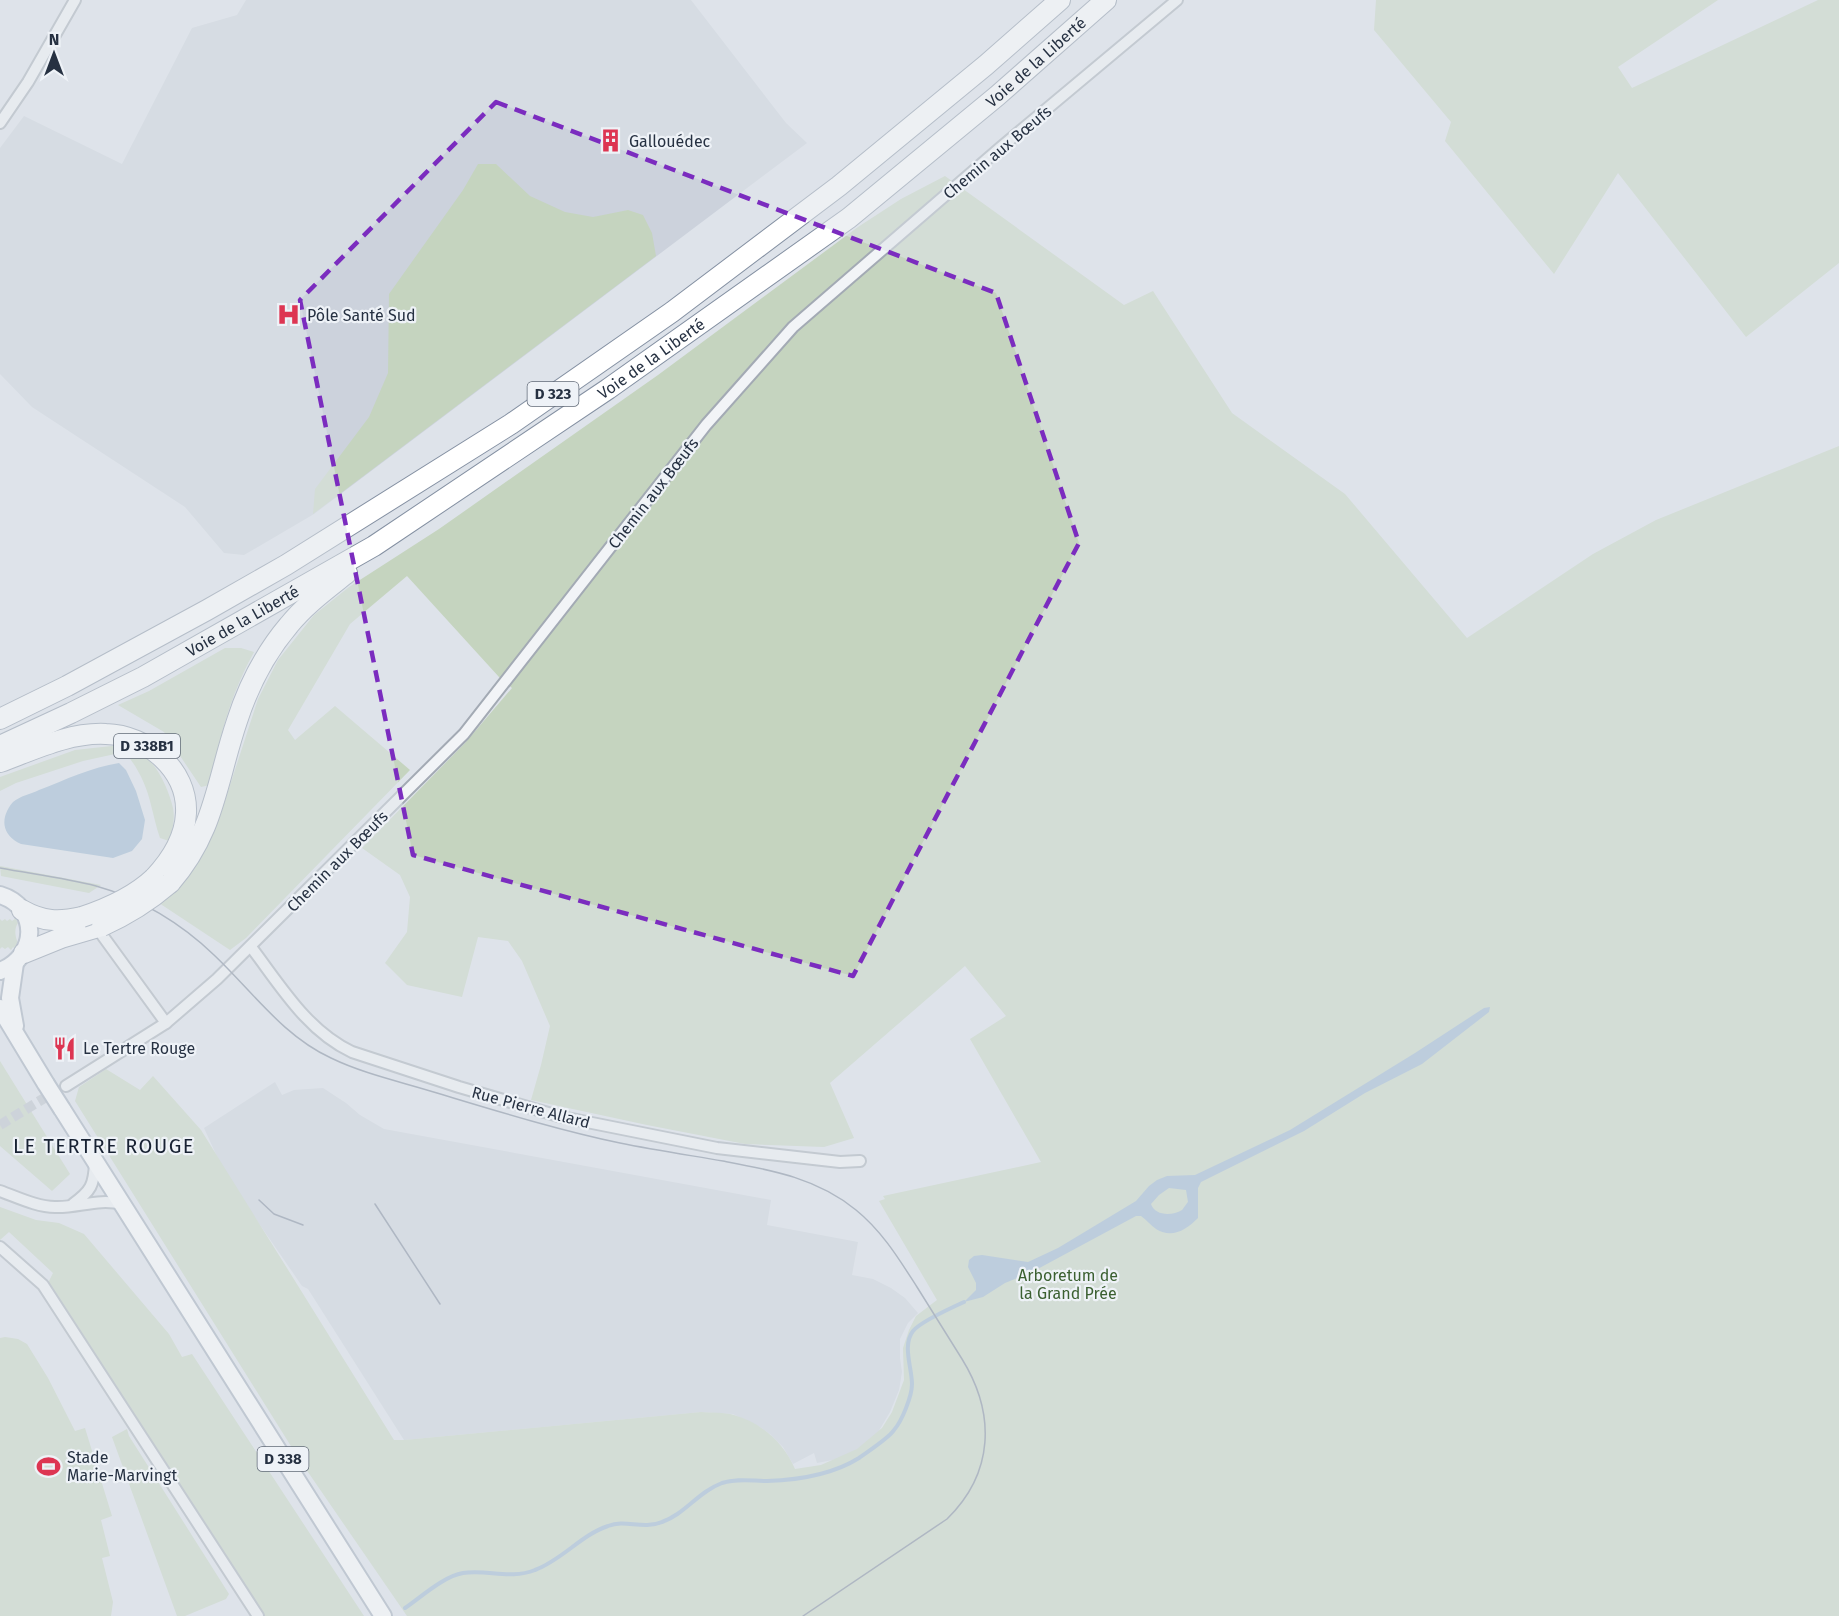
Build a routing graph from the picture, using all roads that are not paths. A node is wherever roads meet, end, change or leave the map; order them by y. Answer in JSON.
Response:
{"nodes":[{"id":1,"x":75,"y":0,"type":"edge"},
{"id":2,"x":1060,"y":0,"type":"edge"},
{"id":3,"x":1106,"y":0,"type":"edge"},
{"id":4,"x":1177,"y":0,"type":"edge"},
{"id":5,"x":0,"y":123,"type":"edge"},
{"id":6,"x":374,"y":546,"type":"junction"},
{"id":7,"x":0,"y":719,"type":"edge"},
{"id":8,"x":0,"y":746,"type":"edge"},
{"id":9,"x":0,"y":762,"type":"edge"},
{"id":10,"x":162,"y":881,"type":"junction"},
{"id":11,"x":0,"y":895,"type":"edge"},
{"id":12,"x":22,"y":910,"type":"junction"},
{"id":13,"x":94,"y":924,"type":"junction"},
{"id":14,"x":251,"y":947,"type":"junction"},
{"id":15,"x":13,"y":962,"type":"edge"},
{"id":16,"x":0,"y":1008,"type":"edge"},
{"id":17,"x":166,"y":1023,"type":"junction"},
{"id":18,"x":17,"y":1035,"type":"junction"},
{"id":19,"x":66,"y":1086,"type":"tunnel mouth"},
{"id":20,"x":860,"y":1161,"type":"dead end"},
{"id":21,"x":95,"y":1163,"type":"junction"},
{"id":22,"x":0,"y":1191,"type":"edge"},
{"id":23,"x":122,"y":1204,"type":"junction"},
{"id":24,"x":70,"y":1205,"type":"junction"},
{"id":25,"x":0,"y":1247,"type":"edge"},
{"id":26,"x":258,"y":1616,"type":"edge"},
{"id":27,"x":383,"y":1616,"type":"edge"}],
"edges":[{"from":1,"to":5,"type":"street"},
{"from":2,"to":7,"type":"highway","name":"Voie de la Liberté","number":"D 323"},
{"from":3,"to":6,"type":"highway","name":"Voie de la Liberté","number":"D 323"},
{"from":4,"to":14,"type":"street","name":"Chemin aux Bœufs"},
{"from":6,"to":8,"type":"highway","name":"Voie de la Liberté","number":"D 323"},
{"from":6,"to":10,"type":"highway"},
{"from":9,"to":10,"type":"highway","number":"D 338B1"},
{"from":10,"to":13,"type":"highway","bridge":true},
{"from":11,"to":12,"type":"main road"},
{"from":12,"to":13,"type":"highway"},
{"from":12,"to":15,"type":"main road"},
{"from":13,"to":15,"type":"highway"},
{"from":13,"to":17,"type":"street"},
{"from":14,"to":17,"type":"street","name":"Chemin aux Bœufs"},
{"from":14,"to":20,"type":"street","name":"Rue Pierre Allard"},
{"from":15,"to":18,"type":"main road","number":"D 338"},
{"from":16,"to":18,"type":"main road","number":"D 338"},
{"from":17,"to":19,"type":"street","name":"Chemin aux Bœufs"},
{"from":18,"to":21,"type":"main road","number":"D 338","bridge":true},
{"from":21,"to":23,"type":"main road","number":"D 338"},
{"from":21,"to":24,"type":"street"},
{"from":22,"to":24,"type":"street"},
{"from":23,"to":24,"type":"street"},
{"from":23,"to":27,"type":"main road","number":"D 338"},
{"from":25,"to":26,"type":"street"}]}
